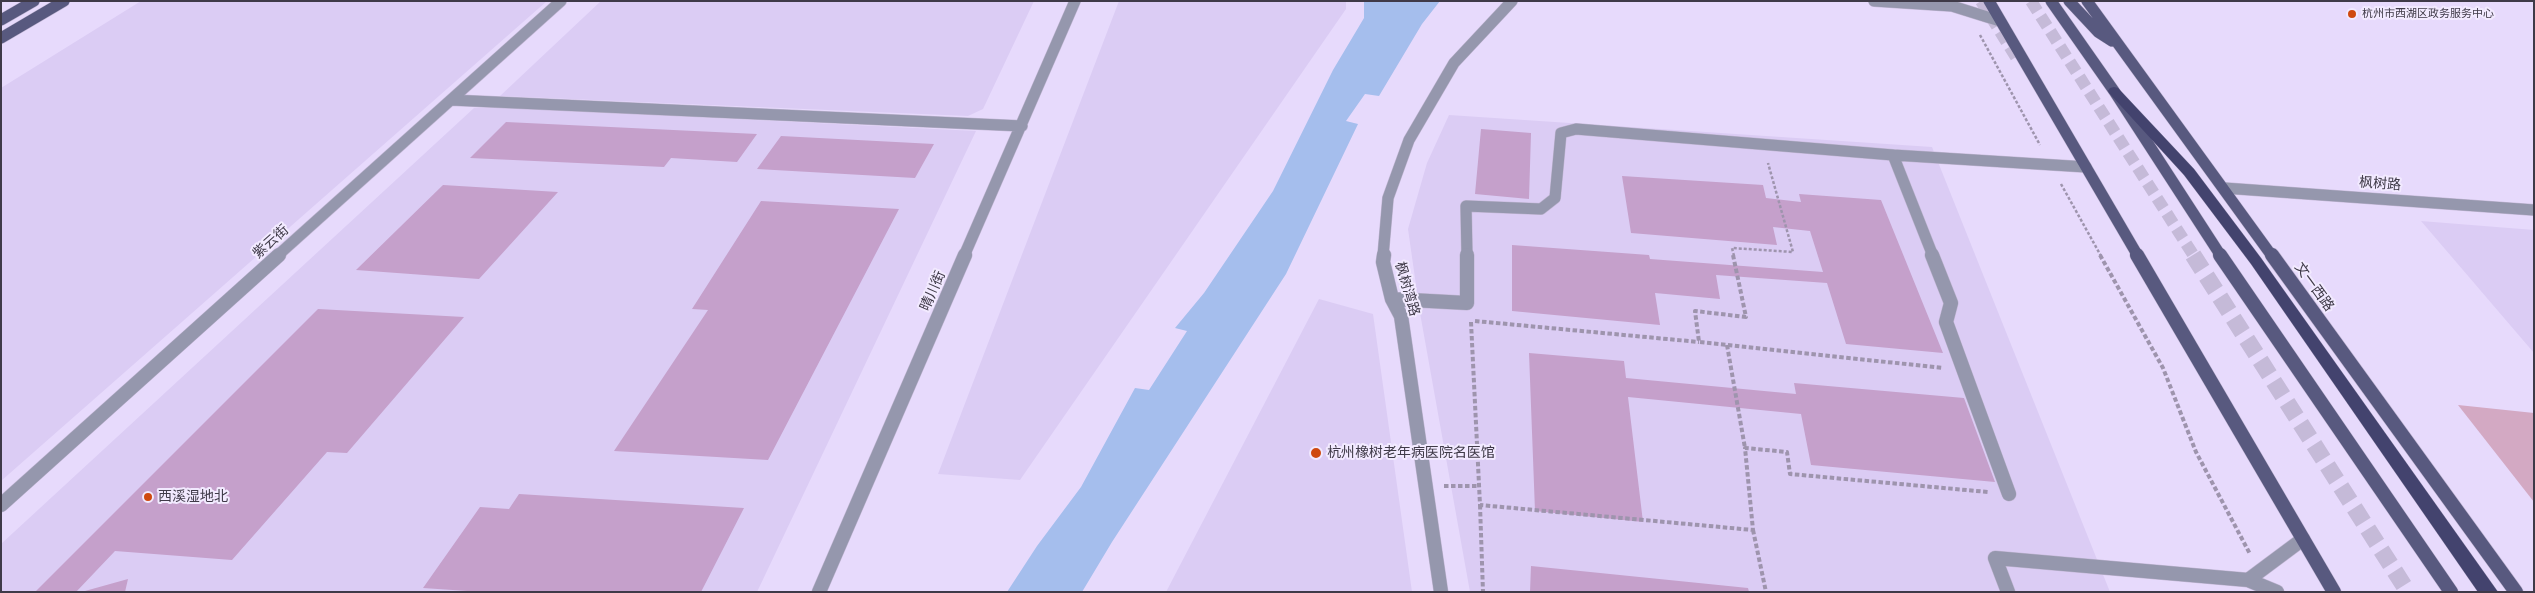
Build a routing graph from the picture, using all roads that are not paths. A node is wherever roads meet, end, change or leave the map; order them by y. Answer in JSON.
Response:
{"nodes":[{"id":1,"x":34,"y":1,"type":"edge"},
{"id":2,"x":64,"y":1,"type":"edge"},
{"id":3,"x":561,"y":1,"type":"edge"},
{"id":4,"x":1075,"y":1,"type":"edge"},
{"id":5,"x":1512,"y":1,"type":"edge"},
{"id":6,"x":1874,"y":1,"type":"edge"},
{"id":7,"x":1972,"y":1,"type":"edge"},
{"id":8,"x":1989,"y":1,"type":"edge"},
{"id":9,"x":2051,"y":1,"type":"edge"},
{"id":10,"x":2069,"y":1,"type":"edge"},
{"id":11,"x":2087,"y":1,"type":"edge"},
{"id":12,"x":1952,"y":6,"type":"junction"},
{"id":13,"x":1,"y":20,"type":"edge"},
{"id":14,"x":2000,"y":20,"type":"junction"},
{"id":15,"x":1,"y":38,"type":"edge"},
{"id":16,"x":2118,"y":45,"type":"junction"},
{"id":17,"x":2114,"y":91,"type":"junction"},
{"id":18,"x":451,"y":100,"type":"junction"},
{"id":19,"x":1022,"y":126,"type":"junction"},
{"id":20,"x":1893,"y":155,"type":"junction"},
{"id":21,"x":2086,"y":167,"type":"junction"},
{"id":22,"x":2224,"y":188,"type":"junction"},
{"id":23,"x":2534,"y":210,"type":"edge"},
{"id":24,"x":1392,"y":299,"type":"junction"},
{"id":25,"x":2009,"y":494,"type":"road end"},
{"id":26,"x":1,"y":505,"type":"edge"},
{"id":27,"x":2303,"y":539,"type":"junction"},
{"id":28,"x":2253,"y":575,"type":"junction"},
{"id":29,"x":819,"y":592,"type":"edge"},
{"id":30,"x":1441,"y":592,"type":"edge"},
{"id":31,"x":2008,"y":592,"type":"edge"},
{"id":32,"x":2277,"y":592,"type":"edge"},
{"id":33,"x":2334,"y":592,"type":"edge"},
{"id":34,"x":2451,"y":592,"type":"edge"},
{"id":35,"x":2489,"y":592,"type":"edge"},
{"id":36,"x":2516,"y":592,"type":"edge"}],
"edges":[{"from":1,"to":13,"type":"main road"},
{"from":2,"to":15,"type":"main road"},
{"from":3,"to":18,"type":"street","name":"紫云街"},
{"from":4,"to":19,"type":"street","name":"晴川街"},
{"from":5,"to":24,"type":"street","name":"枫树湾路"},
{"from":6,"to":12,"type":"street"},
{"from":7,"to":12,"type":"street"},
{"from":8,"to":14,"type":"main road"},
{"from":9,"to":17,"type":"main road"},
{"from":10,"to":16,"type":"main road"},
{"from":11,"to":16,"type":"main road","name":"文一西路"},
{"from":12,"to":14,"type":"street"},
{"from":14,"to":21,"type":"main road"},
{"from":16,"to":22,"type":"main road","name":"文一西路"},
{"from":17,"to":34,"type":"main road"},
{"from":17,"to":35,"type":"highway"},
{"from":18,"to":19,"type":"street"},
{"from":18,"to":26,"type":"street","name":"紫云街"},
{"from":19,"to":29,"type":"street","name":"晴川街"},
{"from":20,"to":21,"type":"street"},
{"from":20,"to":24,"type":"street"},
{"from":20,"to":25,"type":"street"},
{"from":21,"to":27,"type":"main road"},
{"from":22,"to":23,"type":"street","name":"枫树路"},
{"from":22,"to":36,"type":"main road","name":"文一西路"},
{"from":24,"to":30,"type":"street","name":"枫树湾路"},
{"from":27,"to":28,"type":"street"},
{"from":27,"to":33,"type":"main road"},
{"from":28,"to":31,"type":"street"},
{"from":28,"to":32,"type":"street"}]}
